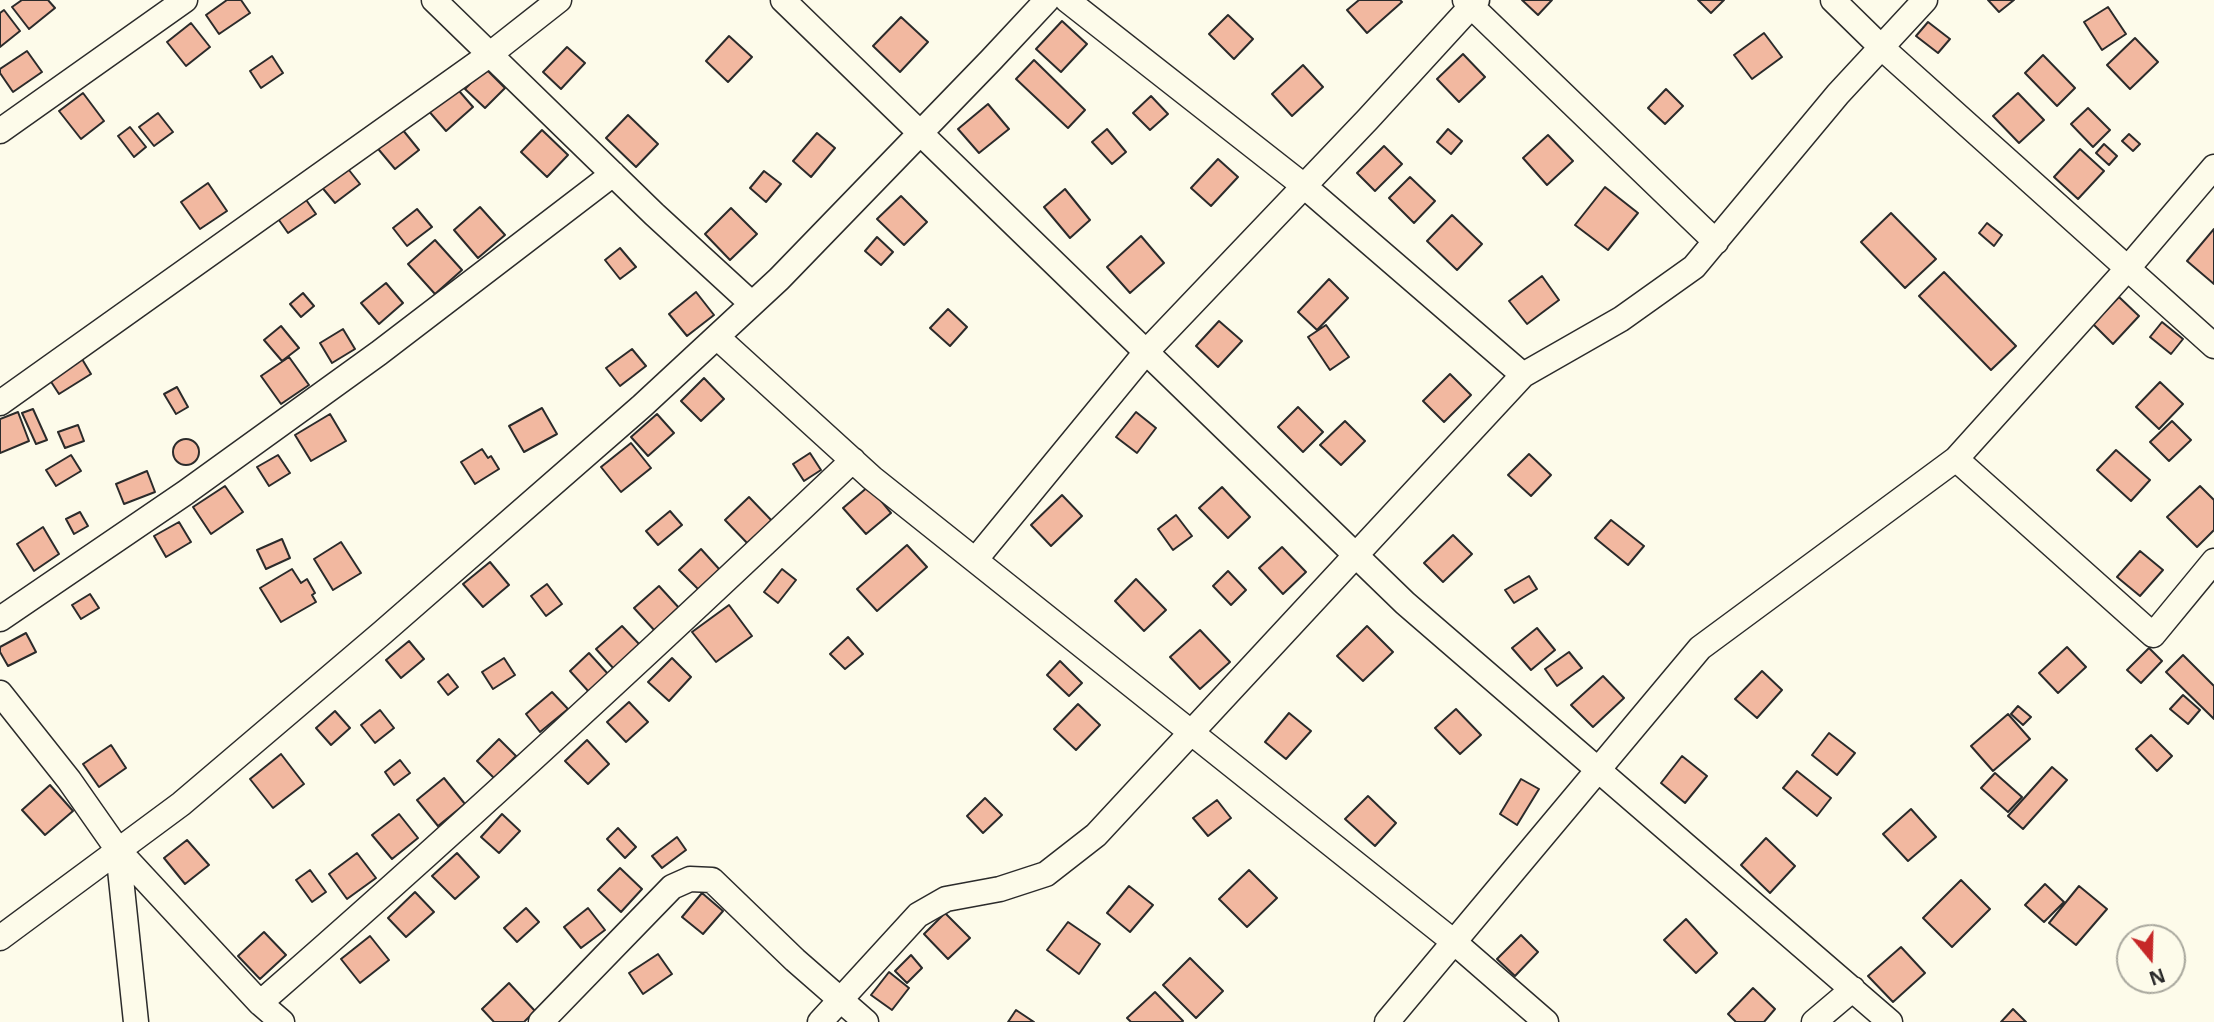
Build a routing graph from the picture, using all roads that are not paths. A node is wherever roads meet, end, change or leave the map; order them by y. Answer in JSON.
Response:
{"nodes":[{"id":1,"x":185,"y":0,"type":"edge"},
{"id":2,"x":434,"y":0,"type":"edge"},
{"id":3,"x":559,"y":0,"type":"edge"},
{"id":4,"x":783,"y":0,"type":"edge"},
{"id":5,"x":1047,"y":0,"type":"edge"},
{"id":6,"x":1067,"y":0,"type":"edge"},
{"id":7,"x":1832,"y":0,"type":"edge"},
{"id":8,"x":1925,"y":0,"type":"edge"},
{"id":9,"x":1471,"y":2,"type":"edge"},
{"id":10,"x":1881,"y":47,"type":"junction"},
{"id":11,"x":489,"y":55,"type":"junction"},
{"id":12,"x":0,"y":131,"type":"edge"},
{"id":13,"x":920,"y":133,"type":"junction"},
{"id":14,"x":2214,"y":167,"type":"edge"},
{"id":15,"x":613,"y":174,"type":"junction"},
{"id":16,"x":1304,"y":186,"type":"junction"},
{"id":17,"x":1716,"y":242,"type":"junction"},
{"id":18,"x":2128,"y":268,"type":"junction"},
{"id":19,"x":752,"y":304,"type":"junction"},
{"id":20,"x":717,"y":337,"type":"junction"},
{"id":21,"x":2214,"y":346,"type":"edge"},
{"id":22,"x":1146,"y":352,"type":"junction"},
{"id":23,"x":1523,"y":376,"type":"junction"},
{"id":24,"x":0,"y":403,"type":"edge"},
{"id":25,"x":1956,"y":458,"type":"junction"},
{"id":26,"x":853,"y":460,"type":"junction"},
{"id":27,"x":1354,"y":555,"type":"junction"},
{"id":28,"x":976,"y":559,"type":"junction"},
{"id":29,"x":2214,"y":561,"type":"edge"},
{"id":30,"x":0,"y":619,"type":"edge"},
{"id":31,"x":0,"y":693,"type":"edge"},
{"id":32,"x":1191,"y":734,"type":"junction"},
{"id":33,"x":1599,"y":770,"type":"junction"},
{"id":34,"x":118,"y":850,"type":"junction"},
{"id":35,"x":0,"y":938,"type":"edge"},
{"id":36,"x":1454,"y":942,"type":"junction"},
{"id":37,"x":1853,"y":989,"type":"junction"},
{"id":38,"x":840,"y":1000,"type":"junction"},
{"id":39,"x":260,"y":1003,"type":"junction"},
{"id":40,"x":136,"y":1022,"type":"edge"},
{"id":41,"x":282,"y":1022,"type":"edge"},
{"id":42,"x":541,"y":1022,"type":"edge"},
{"id":43,"x":820,"y":1022,"type":"edge"},
{"id":44,"x":866,"y":1022,"type":"edge"},
{"id":45,"x":1387,"y":1022,"type":"edge"},
{"id":46,"x":1546,"y":1022,"type":"edge"},
{"id":47,"x":1814,"y":1022,"type":"edge"},
{"id":48,"x":1890,"y":1022,"type":"edge"}],
"edges":[{"from":1,"to":12,"type":"street"},
{"from":2,"to":11,"type":"street"},
{"from":3,"to":11,"type":"street"},
{"from":4,"to":13,"type":"street"},
{"from":5,"to":13,"type":"street"},
{"from":6,"to":16,"type":"street"},
{"from":7,"to":10,"type":"street"},
{"from":8,"to":10,"type":"street"},
{"from":9,"to":16,"type":"street"},
{"from":9,"to":17,"type":"street"},
{"from":10,"to":17,"type":"street"},
{"from":10,"to":18,"type":"street"},
{"from":11,"to":15,"type":"street"},
{"from":11,"to":24,"type":"street"},
{"from":13,"to":19,"type":"street"},
{"from":13,"to":22,"type":"street"},
{"from":14,"to":18,"type":"street"},
{"from":15,"to":19,"type":"street"},
{"from":15,"to":30,"type":"street"},
{"from":16,"to":22,"type":"street"},
{"from":16,"to":23,"type":"street"},
{"from":17,"to":23,"type":"street"},
{"from":18,"to":21,"type":"street"},
{"from":18,"to":25,"type":"street"},
{"from":19,"to":20,"type":"street"},
{"from":20,"to":26,"type":"street"},
{"from":20,"to":34,"type":"street"},
{"from":22,"to":27,"type":"street"},
{"from":22,"to":28,"type":"street"},
{"from":23,"to":27,"type":"street"},
{"from":25,"to":29,"type":"street"},
{"from":25,"to":33,"type":"street"},
{"from":26,"to":28,"type":"street"},
{"from":26,"to":39,"type":"street"},
{"from":27,"to":32,"type":"street"},
{"from":27,"to":33,"type":"street"},
{"from":28,"to":32,"type":"street"},
{"from":31,"to":34,"type":"street"},
{"from":32,"to":36,"type":"street"},
{"from":32,"to":38,"type":"street"},
{"from":33,"to":36,"type":"street"},
{"from":33,"to":37,"type":"street"},
{"from":34,"to":35,"type":"street"},
{"from":34,"to":39,"type":"street"},
{"from":34,"to":40,"type":"street"},
{"from":36,"to":45,"type":"street"},
{"from":36,"to":46,"type":"street"},
{"from":37,"to":47,"type":"street"},
{"from":37,"to":48,"type":"street"},
{"from":38,"to":42,"type":"street"},
{"from":38,"to":43,"type":"street"},
{"from":38,"to":44,"type":"street"},
{"from":39,"to":41,"type":"street"}]}
